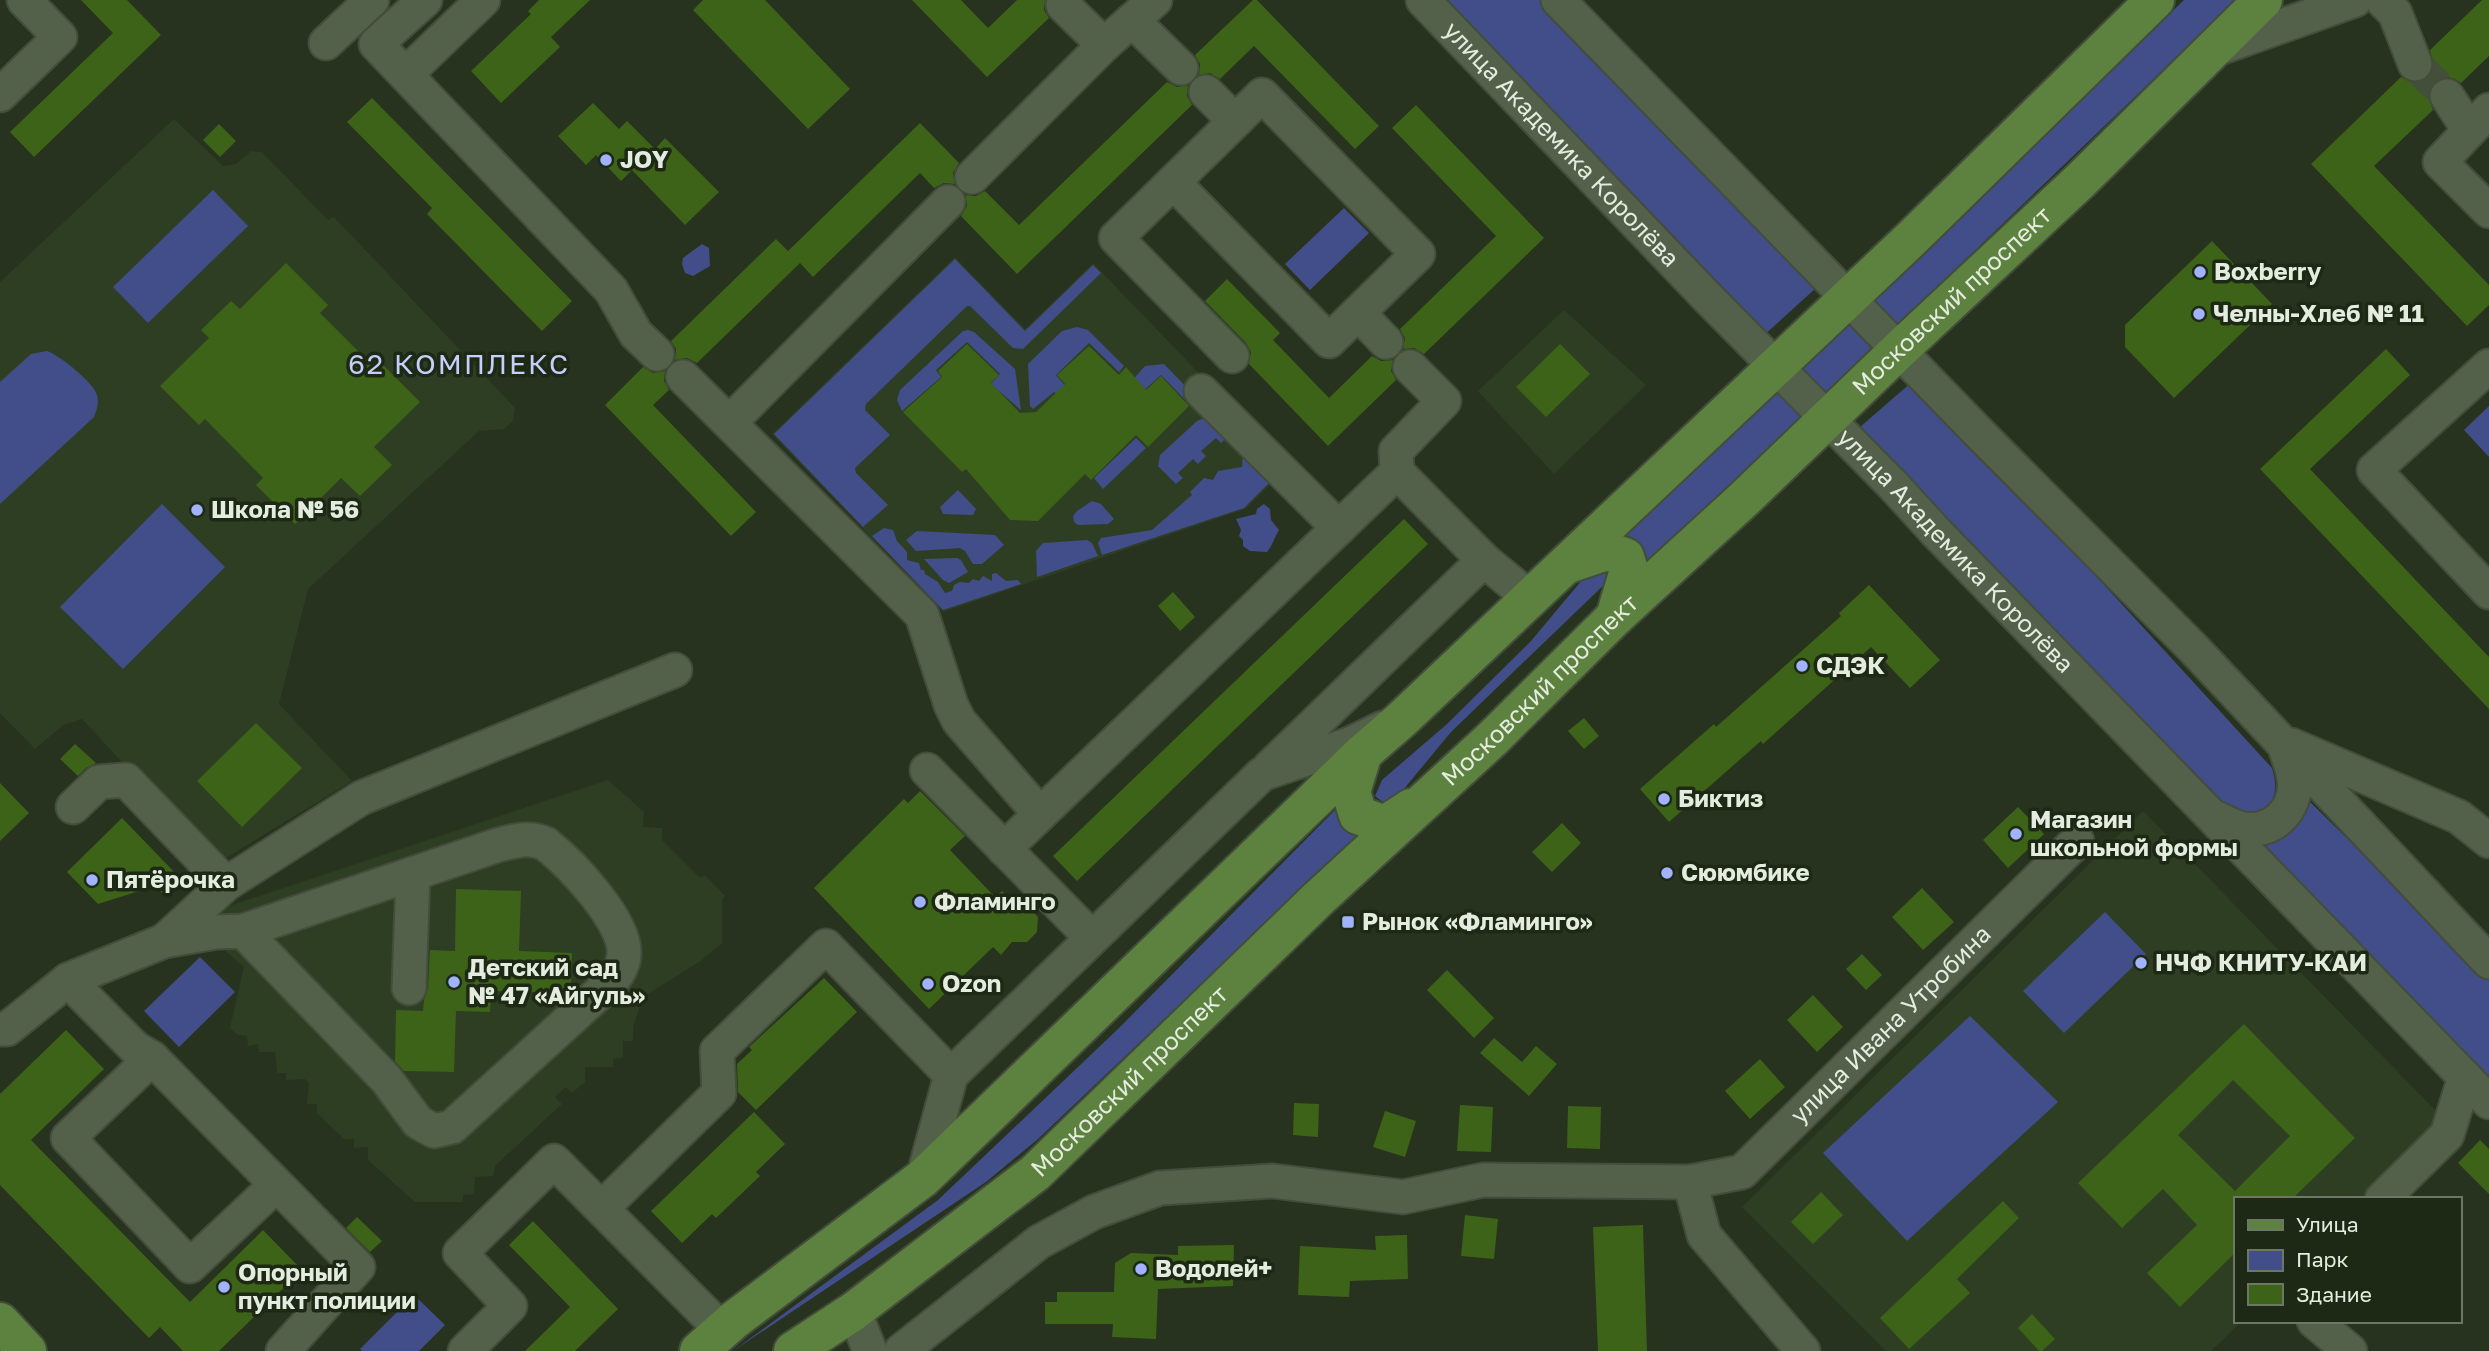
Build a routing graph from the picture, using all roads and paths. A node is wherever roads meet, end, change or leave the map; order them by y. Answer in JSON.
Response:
{"nodes":[{"id":1,"x":24,"y":0,"type":"edge"},
{"id":2,"x":372,"y":0,"type":"edge"},
{"id":3,"x":425,"y":0,"type":"edge"},
{"id":4,"x":483,"y":0,"type":"edge"},
{"id":5,"x":1423,"y":0,"type":"edge"},
{"id":6,"x":1558,"y":0,"type":"edge"},
{"id":7,"x":2155,"y":0,"type":"edge"},
{"id":8,"x":2263,"y":0,"type":"edge"},
{"id":9,"x":2356,"y":0,"type":"edge"},
{"id":10,"x":2382,"y":0,"type":"edge"},
{"id":11,"x":1063,"y":5,"type":"dead end"},
{"id":12,"x":1143,"y":10,"type":"edge"},
{"id":13,"x":326,"y":43,"type":"dead end"},
{"id":14,"x":1104,"y":45,"type":"junction"},
{"id":15,"x":2209,"y":52,"type":"junction"},
{"id":16,"x":2415,"y":64,"type":"tunnel mouth"},
{"id":17,"x":1181,"y":68,"type":"dead end"},
{"id":18,"x":406,"y":74,"type":"junction"},
{"id":19,"x":1206,"y":92,"type":"dead end"},
{"id":20,"x":0,"y":95,"type":"edge"},
{"id":21,"x":2447,"y":96,"type":"tunnel mouth"},
{"id":22,"x":2479,"y":120,"type":"edge"},
{"id":23,"x":1235,"y":121,"type":"junction"},
{"id":24,"x":972,"y":177,"type":"dead end"},
{"id":25,"x":1173,"y":183,"type":"junction"},
{"id":26,"x":948,"y":202,"type":"dead end"},
{"id":27,"x":2489,"y":211,"type":"edge"},
{"id":28,"x":1847,"y":298,"type":"junction"},
{"id":29,"x":1358,"y":313,"type":"junction"},
{"id":30,"x":1386,"y":342,"type":"dead end"},
{"id":31,"x":1899,"y":350,"type":"junction"},
{"id":32,"x":657,"y":354,"type":"dead end"},
{"id":33,"x":1233,"y":356,"type":"dead end"},
{"id":34,"x":1776,"y":366,"type":"junction"},
{"id":35,"x":2489,"y":366,"type":"edge"},
{"id":36,"x":1410,"y":367,"type":"dead end"},
{"id":37,"x":683,"y":377,"type":"dead end"},
{"id":38,"x":1200,"y":391,"type":"dead end"},
{"id":39,"x":1827,"y":418,"type":"junction"},
{"id":40,"x":730,"y":422,"type":"junction"},
{"id":41,"x":1397,"y":472,"type":"junction"},
{"id":42,"x":1339,"y":528,"type":"junction"},
{"id":43,"x":1484,"y":560,"type":"junction"},
{"id":44,"x":1565,"y":565,"type":"junction"},
{"id":45,"x":2489,"y":592,"type":"edge"},
{"id":46,"x":1530,"y":598,"type":"junction"},
{"id":47,"x":1615,"y":617,"type":"junction"},
{"id":48,"x":676,"y":670,"type":"dead end"},
{"id":49,"x":1401,"y":720,"type":"junction"},
{"id":50,"x":2281,"y":743,"type":"junction"},
{"id":51,"x":1363,"y":753,"type":"junction"},
{"id":52,"x":927,"y":770,"type":"dead end"},
{"id":53,"x":1262,"y":774,"type":"junction"},
{"id":54,"x":1434,"y":793,"type":"junction"},
{"id":55,"x":73,"y":807,"type":"dead end"},
{"id":56,"x":1040,"y":814,"type":"junction"},
{"id":57,"x":2212,"y":816,"type":"junction"},
{"id":58,"x":2077,"y":841,"type":"dead end"},
{"id":59,"x":2489,"y":841,"type":"edge"},
{"id":60,"x":1004,"y":849,"type":"junction"},
{"id":61,"x":413,"y":874,"type":"junction"},
{"id":62,"x":226,"y":884,"type":"junction"},
{"id":63,"x":243,"y":931,"type":"junction"},
{"id":64,"x":1092,"y":938,"type":"junction"},
{"id":65,"x":164,"y":941,"type":"junction"},
{"id":66,"x":2489,"y":962,"type":"edge"},
{"id":67,"x":68,"y":980,"type":"junction"},
{"id":68,"x":409,"y":988,"type":"dead end"},
{"id":69,"x":0,"y":1029,"type":"edge"},
{"id":70,"x":152,"y":1058,"type":"junction"},
{"id":71,"x":951,"y":1075,"type":"junction"},
{"id":72,"x":2465,"y":1077,"type":"junction"},
{"id":73,"x":2489,"y":1102,"type":"edge"},
{"id":74,"x":923,"y":1178,"type":"junction"},
{"id":75,"x":1690,"y":1182,"type":"junction"},
{"id":76,"x":275,"y":1185,"type":"junction"},
{"id":77,"x":2384,"y":1197,"type":"edge"},
{"id":78,"x":602,"y":1208,"type":"junction"},
{"id":79,"x":854,"y":1311,"type":"junction"},
{"id":80,"x":0,"y":1322,"type":"edge"},
{"id":81,"x":2316,"y":1323,"type":"edge"},
{"id":82,"x":711,"y":1341,"type":"edge"},
{"id":83,"x":27,"y":1351,"type":"edge"},
{"id":84,"x":283,"y":1351,"type":"edge"},
{"id":85,"x":465,"y":1351,"type":"edge"},
{"id":86,"x":793,"y":1351,"type":"edge"},
{"id":87,"x":870,"y":1351,"type":"edge"},
{"id":88,"x":901,"y":1351,"type":"edge"},
{"id":89,"x":1803,"y":1351,"type":"edge"},
{"id":90,"x":2350,"y":1351,"type":"edge"}],
"edges":[{"from":1,"to":20,"type":"street"},
{"from":2,"to":13,"type":"street"},
{"from":3,"to":18,"type":"street"},
{"from":4,"to":18,"type":"street"},
{"from":5,"to":34,"type":"street","name":"улица Академика Королёва"},
{"from":6,"to":28,"type":"street"},
{"from":7,"to":28,"type":"main road"},
{"from":8,"to":15,"type":"main road","name":"Московский проспект"},
{"from":9,"to":15,"type":"street"},
{"from":10,"to":16,"type":"street"},
{"from":11,"to":14,"type":"street"},
{"from":12,"to":14,"type":"street"},
{"from":12,"to":17,"type":"street"},
{"from":14,"to":24,"type":"street"},
{"from":15,"to":31,"type":"main road","name":"Московский проспект"},
{"from":18,"to":32,"type":"street"},
{"from":19,"to":23,"type":"street"},
{"from":21,"to":22,"type":"street"},
{"from":22,"to":27,"type":"street"},
{"from":23,"to":25,"type":"street"},
{"from":23,"to":29,"type":"street"},
{"from":25,"to":29,"type":"street"},
{"from":25,"to":33,"type":"street"},
{"from":26,"to":40,"type":"street"},
{"from":28,"to":31,"type":"street"},
{"from":28,"to":34,"type":"main road"},
{"from":29,"to":30,"type":"street"},
{"from":31,"to":39,"type":"main road","name":"Московский проспект"},
{"from":31,"to":50,"type":"street"},
{"from":34,"to":39,"type":"street","name":"улица Академика Королёва"},
{"from":34,"to":44,"type":"main road"},
{"from":35,"to":45,"type":"street"},
{"from":36,"to":41,"type":"street"},
{"from":37,"to":40,"type":"street"},
{"from":38,"to":42,"type":"street"},
{"from":39,"to":47,"type":"main road","name":"Московский проспект"},
{"from":39,"to":57,"type":"street","name":"улица Академика Королёва"},
{"from":40,"to":56,"type":"street"},
{"from":41,"to":42,"type":"street"},
{"from":41,"to":43,"type":"street"},
{"from":42,"to":56,"type":"street"},
{"from":43,"to":46,"type":"street"},
{"from":43,"to":53,"type":"street"},
{"from":44,"to":46,"type":"main road"},
{"from":44,"to":47,"type":"main road"},
{"from":46,"to":49,"type":"main road"},
{"from":47,"to":54,"type":"main road","name":"Московский проспект"},
{"from":48,"to":62,"type":"street"},
{"from":49,"to":51,"type":"main road"},
{"from":49,"to":53,"type":"street"},
{"from":50,"to":57,"type":"street"},
{"from":50,"to":59,"type":"street"},
{"from":50,"to":66,"type":"street"},
{"from":51,"to":54,"type":"main road"},
{"from":51,"to":74,"type":"main road"},
{"from":52,"to":60,"type":"street"},
{"from":53,"to":64,"type":"street"},
{"from":54,"to":79,"type":"main road","name":"Московский проспект"},
{"from":55,"to":62,"type":"street"},
{"from":56,"to":60,"type":"street"},
{"from":57,"to":72,"type":"street","name":"улица Академика Королёва"},
{"from":58,"to":75,"type":"street","name":"улица Ивана Утробина"},
{"from":60,"to":64,"type":"street"},
{"from":61,"to":63,"type":"street"},
{"from":61,"to":63,"type":"street"},
{"from":61,"to":68,"type":"street"},
{"from":62,"to":65,"type":"street"},
{"from":63,"to":65,"type":"street"},
{"from":64,"to":71,"type":"street"},
{"from":65,"to":67,"type":"street"},
{"from":67,"to":69,"type":"street"},
{"from":67,"to":70,"type":"street"},
{"from":70,"to":76,"type":"street"},
{"from":70,"to":76,"type":"street"},
{"from":71,"to":74,"type":"street"},
{"from":71,"to":78,"type":"street"},
{"from":72,"to":73,"type":"street","name":"улица Академика Королёва"},
{"from":72,"to":77,"type":"street"},
{"from":74,"to":82,"type":"main road"},
{"from":75,"to":88,"type":"street","name":"улица Ивана Утробина"},
{"from":75,"to":89,"type":"street"},
{"from":76,"to":84,"type":"street"},
{"from":78,"to":82,"type":"street"},
{"from":78,"to":85,"type":"street"},
{"from":79,"to":86,"type":"main road","name":"Московский проспект"},
{"from":79,"to":87,"type":"street"},
{"from":80,"to":83,"type":"main road"},
{"from":81,"to":90,"type":"street"}]}
